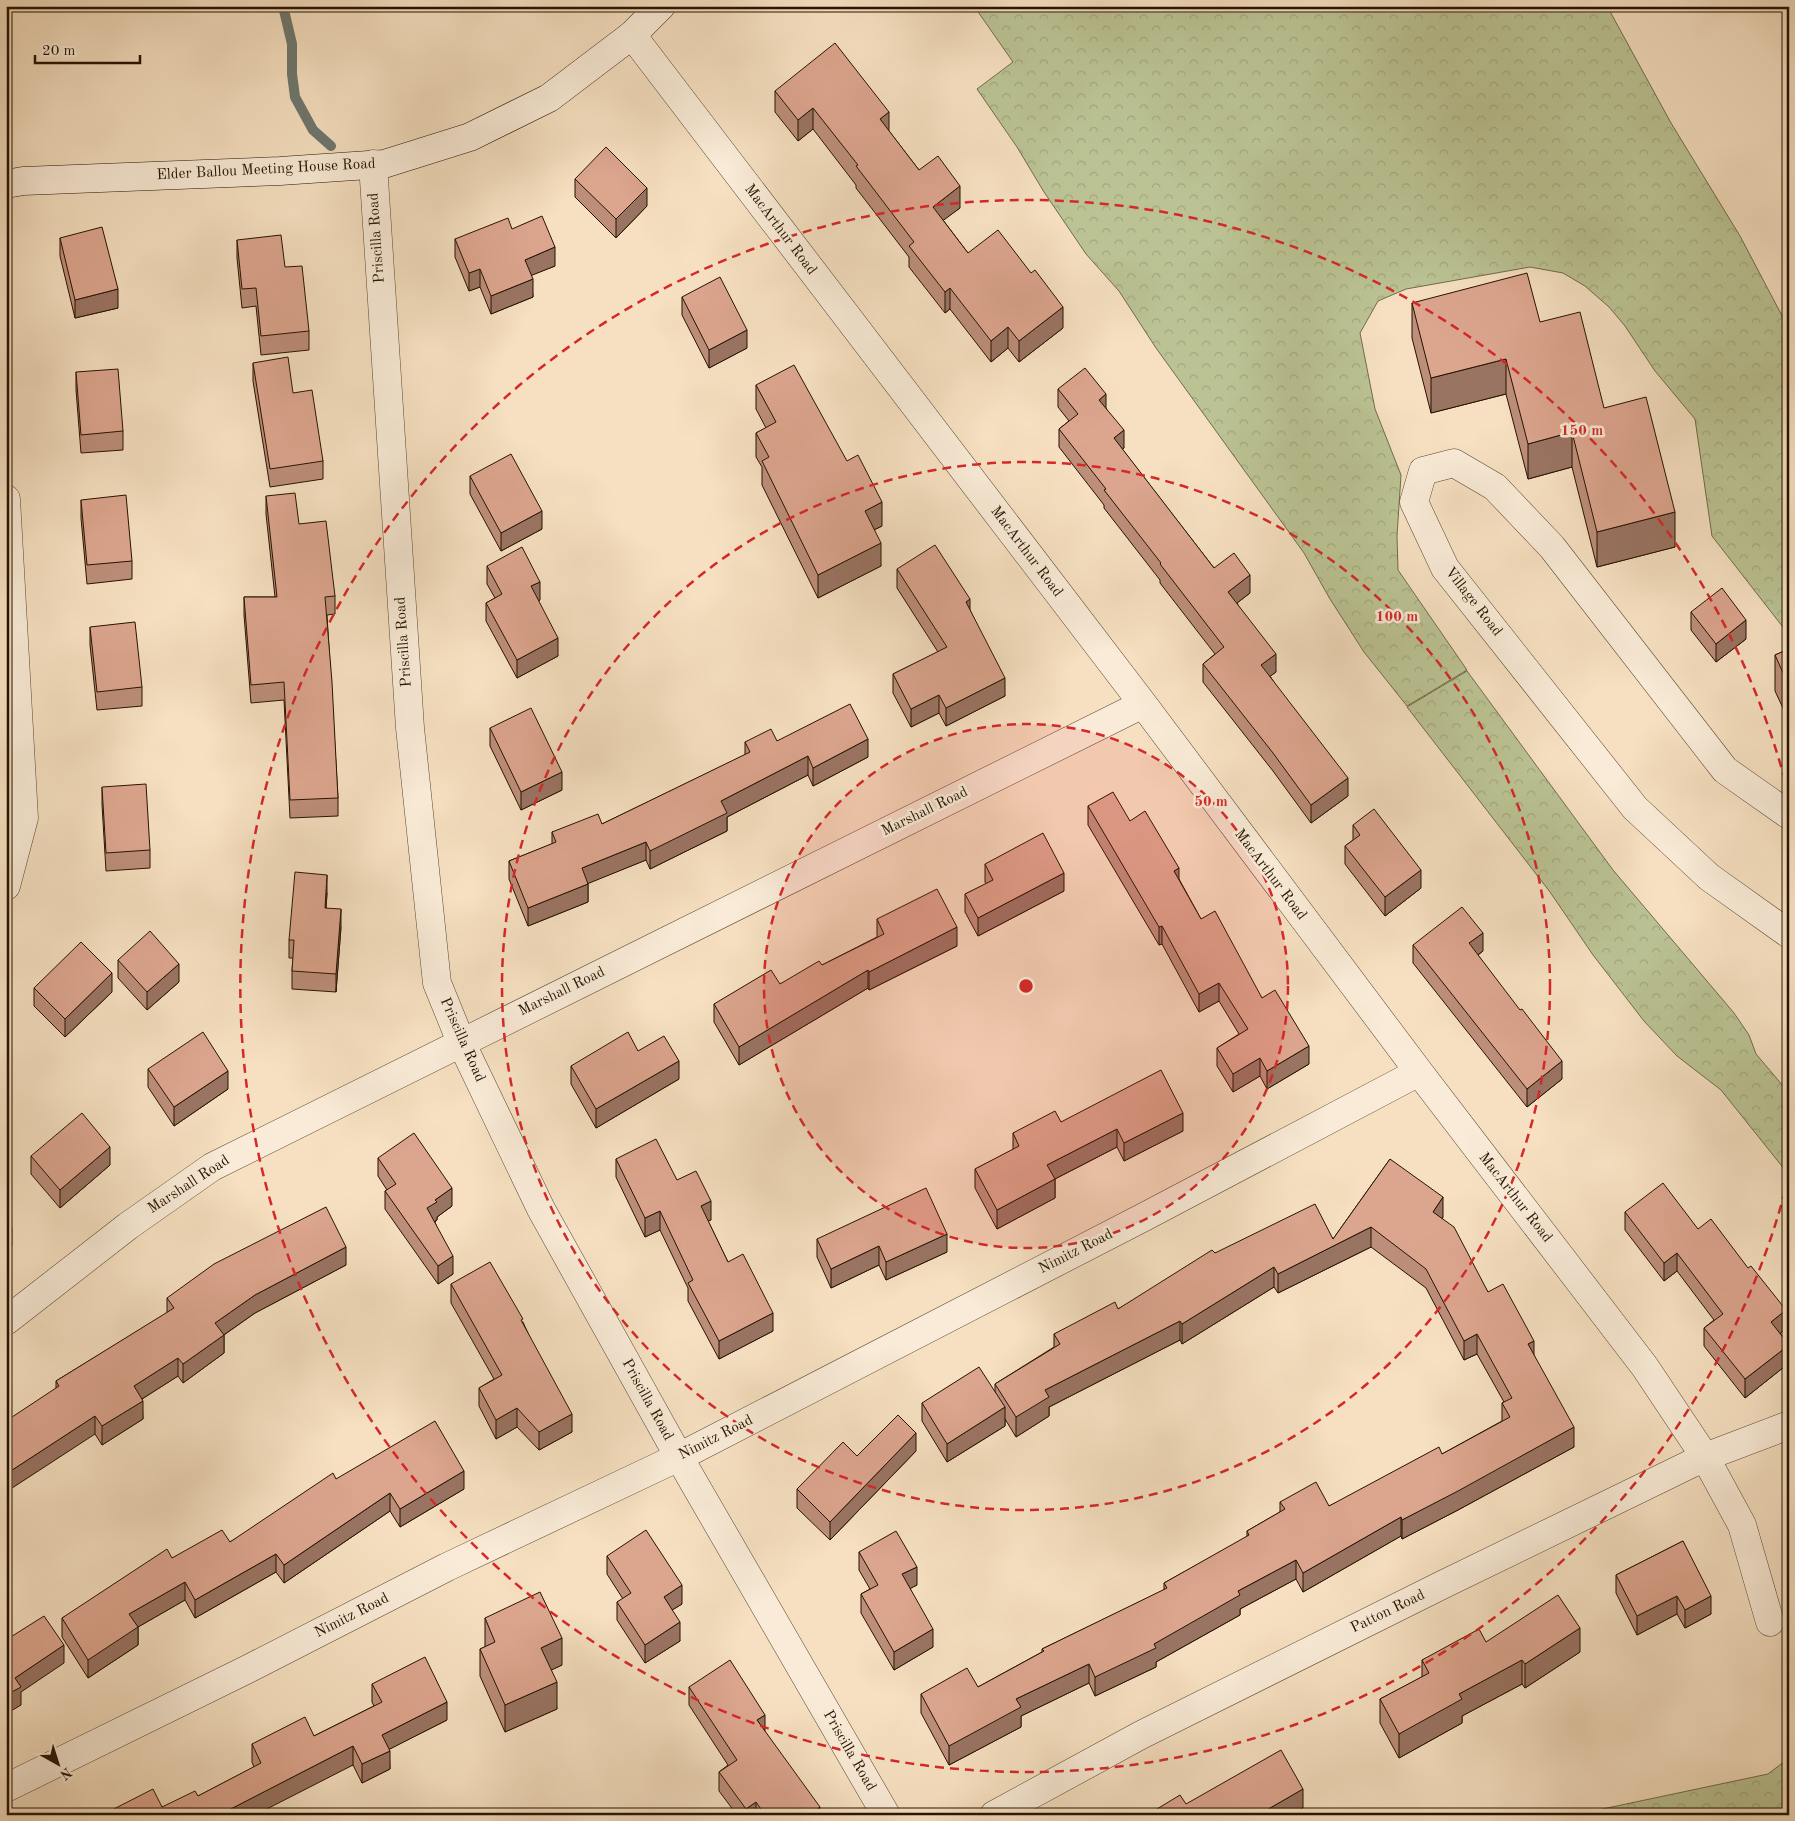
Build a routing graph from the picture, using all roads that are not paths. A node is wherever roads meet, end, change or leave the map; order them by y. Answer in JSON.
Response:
{"nodes":[{"id":1,"x":661,"y":6,"type":"edge"},
{"id":2,"x":632,"y":35,"type":"junction"},
{"id":3,"x":373,"y":164,"type":"junction"},
{"id":4,"x":6,"y":184,"type":"edge"},
{"id":5,"x":6,"y":499,"type":"edge"},
{"id":6,"x":1142,"y":704,"type":"junction"},
{"id":7,"x":1789,"y":815,"type":"edge"},
{"id":8,"x":6,"y":886,"type":"edge"},
{"id":9,"x":1789,"y":934,"type":"edge"},
{"id":10,"x":461,"y":1042,"type":"junction"},
{"id":11,"x":1418,"y":1072,"type":"junction"},
{"id":12,"x":6,"y":1320,"type":"edge"},
{"id":13,"x":1789,"y":1425,"type":"edge"},
{"id":14,"x":1705,"y":1457,"type":"junction"},
{"id":15,"x":679,"y":1458,"type":"junction"},
{"id":16,"x":1770,"y":1622,"type":"dead end"},
{"id":17,"x":6,"y":1788,"type":"edge"},
{"id":18,"x":886,"y":1815,"type":"edge"},
{"id":19,"x":994,"y":1815,"type":"edge"}],
"edges":[{"from":1,"to":2,"type":"street","name":"Elder Ballou Meeting House Road"},
{"from":2,"to":3,"type":"street","name":"Elder Ballou Meeting House Road"},
{"from":2,"to":6,"type":"street","name":"MacArthur Road"},
{"from":3,"to":4,"type":"street","name":"Elder Ballou Meeting House Road"},
{"from":3,"to":10,"type":"street","name":"Priscilla Road"},
{"from":5,"to":8,"type":"street"},
{"from":6,"to":10,"type":"street","name":"Marshall Road"},
{"from":6,"to":11,"type":"street","name":"MacArthur Road"},
{"from":7,"to":9,"type":"street","name":"Village Road"},
{"from":10,"to":12,"type":"street","name":"Marshall Road"},
{"from":10,"to":15,"type":"street","name":"Priscilla Road"},
{"from":11,"to":14,"type":"street","name":"MacArthur Road"},
{"from":11,"to":15,"type":"street","name":"Nimitz Road"},
{"from":13,"to":14,"type":"street","name":"Patton Road"},
{"from":14,"to":16,"type":"street","name":"MacArthur Road"},
{"from":14,"to":19,"type":"street","name":"Patton Road"},
{"from":15,"to":17,"type":"street","name":"Nimitz Road"},
{"from":15,"to":18,"type":"street","name":"Priscilla Road"}]}
